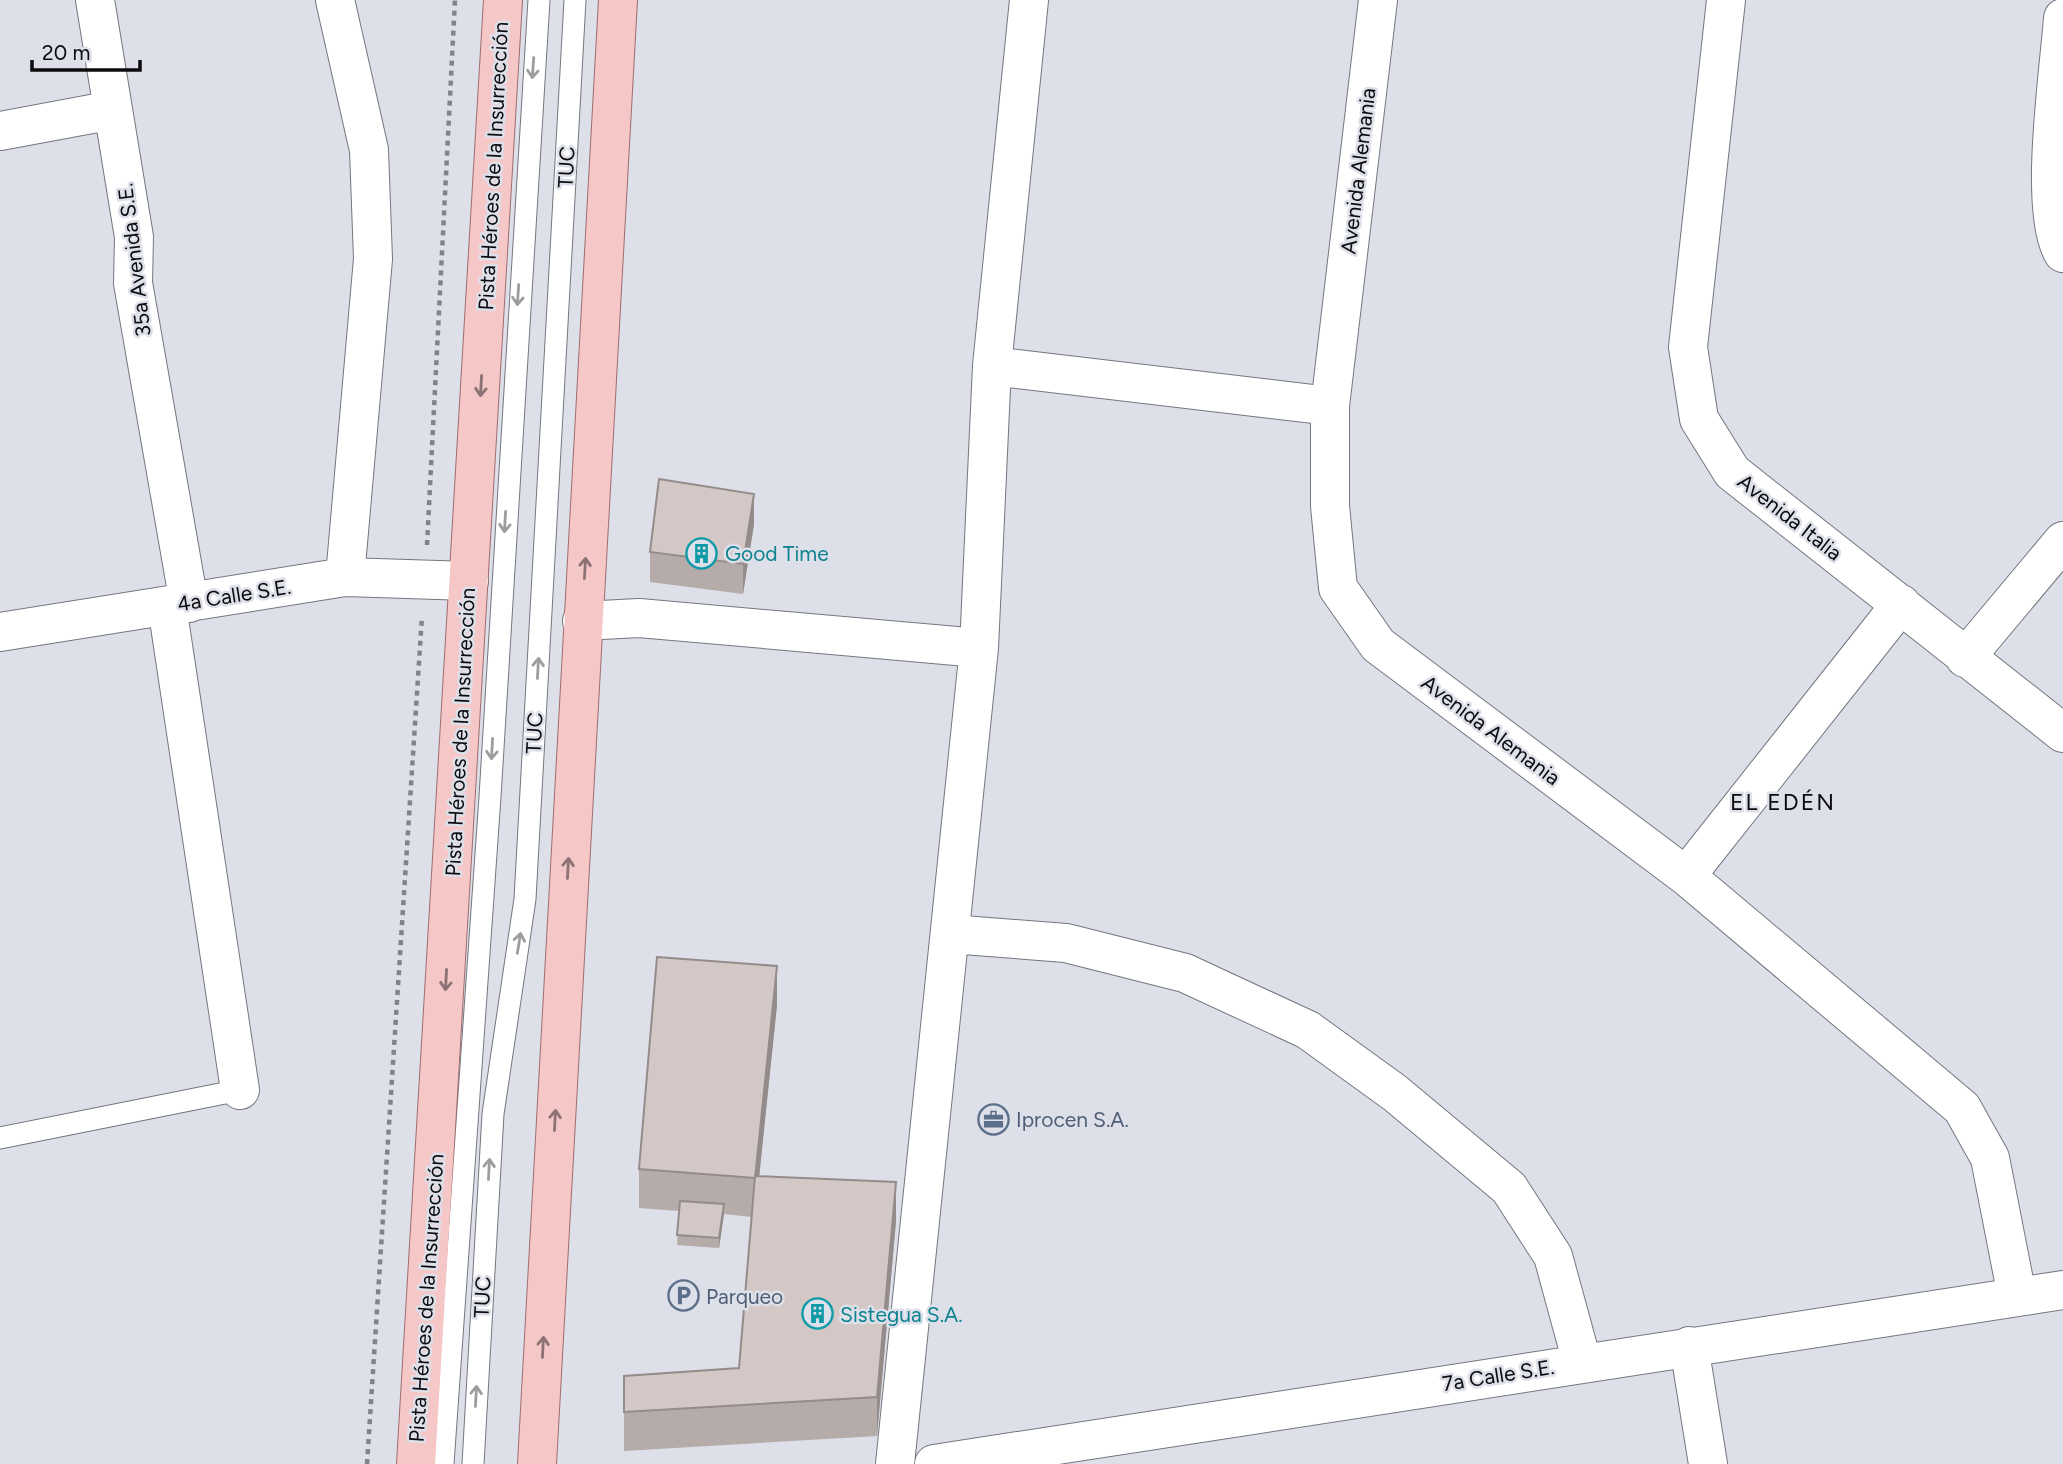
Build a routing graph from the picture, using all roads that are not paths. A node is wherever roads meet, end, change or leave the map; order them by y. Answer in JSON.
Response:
{"nodes":[{"id":1,"x":95,"y":0,"type":"edge"},
{"id":2,"x":335,"y":0,"type":"edge"},
{"id":3,"x":503,"y":0,"type":"edge"},
{"id":4,"x":539,"y":0,"type":"edge"},
{"id":5,"x":575,"y":0,"type":"edge"},
{"id":6,"x":618,"y":0,"type":"edge"},
{"id":7,"x":1029,"y":0,"type":"edge"},
{"id":8,"x":1378,"y":0,"type":"edge"},
{"id":9,"x":1726,"y":0,"type":"edge"},
{"id":10,"x":2063,"y":18,"type":"edge"},
{"id":11,"x":2060,"y":107,"type":"edge"},
{"id":12,"x":113,"y":110,"type":"junction"},
{"id":13,"x":0,"y":131,"type":"edge"},
{"id":14,"x":2063,"y":253,"type":"edge"},
{"id":15,"x":992,"y":366,"type":"junction"},
{"id":16,"x":1330,"y":406,"type":"junction"},
{"id":17,"x":2063,"y":541,"type":"edge"},
{"id":18,"x":345,"y":577,"type":"junction"},
{"id":19,"x":469,"y":582,"type":"junction"},
{"id":20,"x":1901,"y":604,"type":"junction"},
{"id":21,"x":178,"y":605,"type":"junction"},
{"id":22,"x":582,"y":621,"type":"junction"},
{"id":23,"x":0,"y":632,"type":"edge"},
{"id":24,"x":979,"y":648,"type":"junction"},
{"id":25,"x":1965,"y":658,"type":"junction"},
{"id":26,"x":2063,"y":733,"type":"edge"},
{"id":27,"x":1686,"y":876,"type":"junction"},
{"id":28,"x":950,"y":934,"type":"junction"},
{"id":29,"x":240,"y":1090,"type":"joint"},
{"id":30,"x":0,"y":1138,"type":"edge"},
{"id":31,"x":2063,"y":1290,"type":"edge"},
{"id":32,"x":2017,"y":1296,"type":"junction"},
{"id":33,"x":1689,"y":1346,"type":"junction"},
{"id":34,"x":1582,"y":1362,"type":"junction"},
{"id":35,"x":416,"y":1464,"type":"edge"},
{"id":36,"x":443,"y":1464,"type":"edge"},
{"id":37,"x":472,"y":1464,"type":"edge"},
{"id":38,"x":537,"y":1464,"type":"edge"},
{"id":39,"x":895,"y":1464,"type":"edge"},
{"id":40,"x":934,"y":1464,"type":"edge"},
{"id":41,"x":1708,"y":1464,"type":"edge"}],
"edges":[{"from":1,"to":12,"type":"street","name":"35a Avenida S.E."},
{"from":2,"to":18,"type":"street"},
{"from":3,"to":19,"type":"main road","name":"Pista Héroes de la Insurrección","one_way":true},
{"from":4,"to":36,"type":"lane","name":"TUC","one_way":true},
{"from":37,"to":5,"type":"lane","name":"TUC","one_way":true},
{"from":22,"to":6,"type":"main road","one_way":true},
{"from":7,"to":15,"type":"street"},
{"from":8,"to":16,"type":"street","name":"Avenida Alemania"},
{"from":9,"to":20,"type":"street","name":"Avenida Italia"},
{"from":10,"to":11,"type":"street"},
{"from":11,"to":14,"type":"street"},
{"from":12,"to":13,"type":"street"},
{"from":12,"to":21,"type":"street","name":"35a Avenida S.E."},
{"from":15,"to":16,"type":"street"},
{"from":15,"to":24,"type":"street"},
{"from":16,"to":27,"type":"street","name":"Avenida Alemania"},
{"from":17,"to":25,"type":"street"},
{"from":18,"to":19,"type":"street","name":"4a Calle S.E."},
{"from":18,"to":21,"type":"street","name":"4a Calle S.E."},
{"from":19,"to":35,"type":"main road","name":"Pista Héroes de la Insurrección","one_way":true},
{"from":20,"to":25,"type":"street","name":"Avenida Italia"},
{"from":20,"to":27,"type":"street"},
{"from":21,"to":23,"type":"street","name":"4a Calle S.E."},
{"from":21,"to":29,"type":"street","name":"35a Avenida S.E."},
{"from":22,"to":24,"type":"street"},
{"from":38,"to":22,"type":"main road","one_way":true},
{"from":24,"to":28,"type":"street"},
{"from":25,"to":26,"type":"street","name":"Avenida Italia"},
{"from":27,"to":32,"type":"street","name":"Avenida Alemania"},
{"from":28,"to":34,"type":"street"},
{"from":28,"to":39,"type":"street"},
{"from":29,"to":30,"type":"lane"},
{"from":31,"to":32,"type":"street","name":"7a Calle S.E."},
{"from":32,"to":33,"type":"street","name":"7a Calle S.E."},
{"from":33,"to":34,"type":"street","name":"7a Calle S.E."},
{"from":33,"to":41,"type":"street"},
{"from":34,"to":40,"type":"street","name":"7a Calle S.E."}]}
